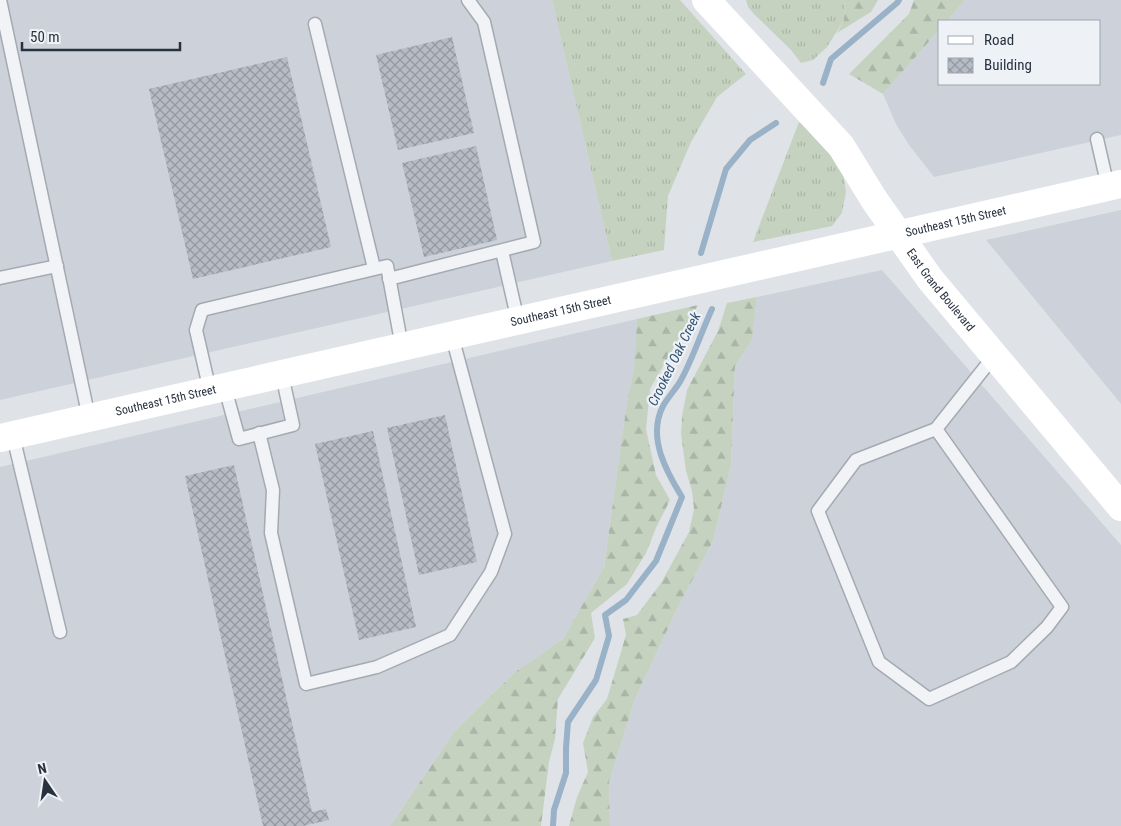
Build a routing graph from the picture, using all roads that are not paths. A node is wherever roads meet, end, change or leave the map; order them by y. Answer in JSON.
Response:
{"nodes":[{"id":1,"x":0,"y":0,"type":"edge"},
{"id":2,"x":468,"y":0,"type":"edge"},
{"id":3,"x":706,"y":0,"type":"edge"},
{"id":4,"x":315,"y":24,"type":"dead end"},
{"id":5,"x":1097,"y":139,"type":"dead end"},
{"id":6,"x":1115,"y":186,"type":"edge"},
{"id":7,"x":899,"y":235,"type":"junction"},
{"id":8,"x":502,"y":251,"type":"junction"},
{"id":9,"x":57,"y":266,"type":"junction"},
{"id":10,"x":374,"y":268,"type":"junction"},
{"id":11,"x":0,"y":278,"type":"edge"},
{"id":12,"x":389,"y":279,"type":"junction"},
{"id":13,"x":518,"y":322,"type":"junction"},
{"id":14,"x":452,"y":336,"type":"junction"},
{"id":15,"x":402,"y":348,"type":"junction"},
{"id":16,"x":994,"y":356,"type":"junction"},
{"id":17,"x":282,"y":375,"type":"junction"},
{"id":18,"x":218,"y":389,"type":"junction"},
{"id":19,"x":89,"y":418,"type":"junction"},
{"id":20,"x":936,"y":429,"type":"junction"},
{"id":21,"x":260,"y":433,"type":"junction"},
{"id":22,"x":6,"y":437,"type":"edge"},
{"id":23,"x":1121,"y":507,"type":"edge"},
{"id":24,"x":60,"y":632,"type":"dead end"}],
"edges":[{"from":1,"to":9,"type":"lane"},
{"from":2,"to":8,"type":"lane"},
{"from":3,"to":7,"type":"main road","name":"East Grand Boulevard"},
{"from":4,"to":10,"type":"lane"},
{"from":5,"to":6,"type":"lane"},
{"from":6,"to":7,"type":"main road","name":"Southeast 15th Street"},
{"from":7,"to":13,"type":"main road","name":"Southeast 15th Street"},
{"from":7,"to":16,"type":"main road","name":"East Grand Boulevard"},
{"from":8,"to":12,"type":"lane"},
{"from":8,"to":13,"type":"lane"},
{"from":9,"to":11,"type":"lane"},
{"from":9,"to":19,"type":"lane"},
{"from":10,"to":12,"type":"lane"},
{"from":10,"to":18,"type":"lane"},
{"from":12,"to":15,"type":"lane"},
{"from":13,"to":14,"type":"main road","name":"Southeast 15th Street"},
{"from":14,"to":15,"type":"main road","name":"Southeast 15th Street"},
{"from":14,"to":21,"type":"lane"},
{"from":15,"to":17,"type":"main road","name":"Southeast 15th Street"},
{"from":16,"to":20,"type":"lane"},
{"from":16,"to":23,"type":"main road","name":"East Grand Boulevard"},
{"from":17,"to":18,"type":"main road","name":"Southeast 15th Street"},
{"from":17,"to":21,"type":"lane"},
{"from":18,"to":19,"type":"main road","name":"Southeast 15th Street"},
{"from":18,"to":21,"type":"lane"},
{"from":19,"to":22,"type":"main road","name":"Southeast 15th Street"},
{"from":20,"to":20,"type":"lane"},
{"from":22,"to":24,"type":"lane"}]}
